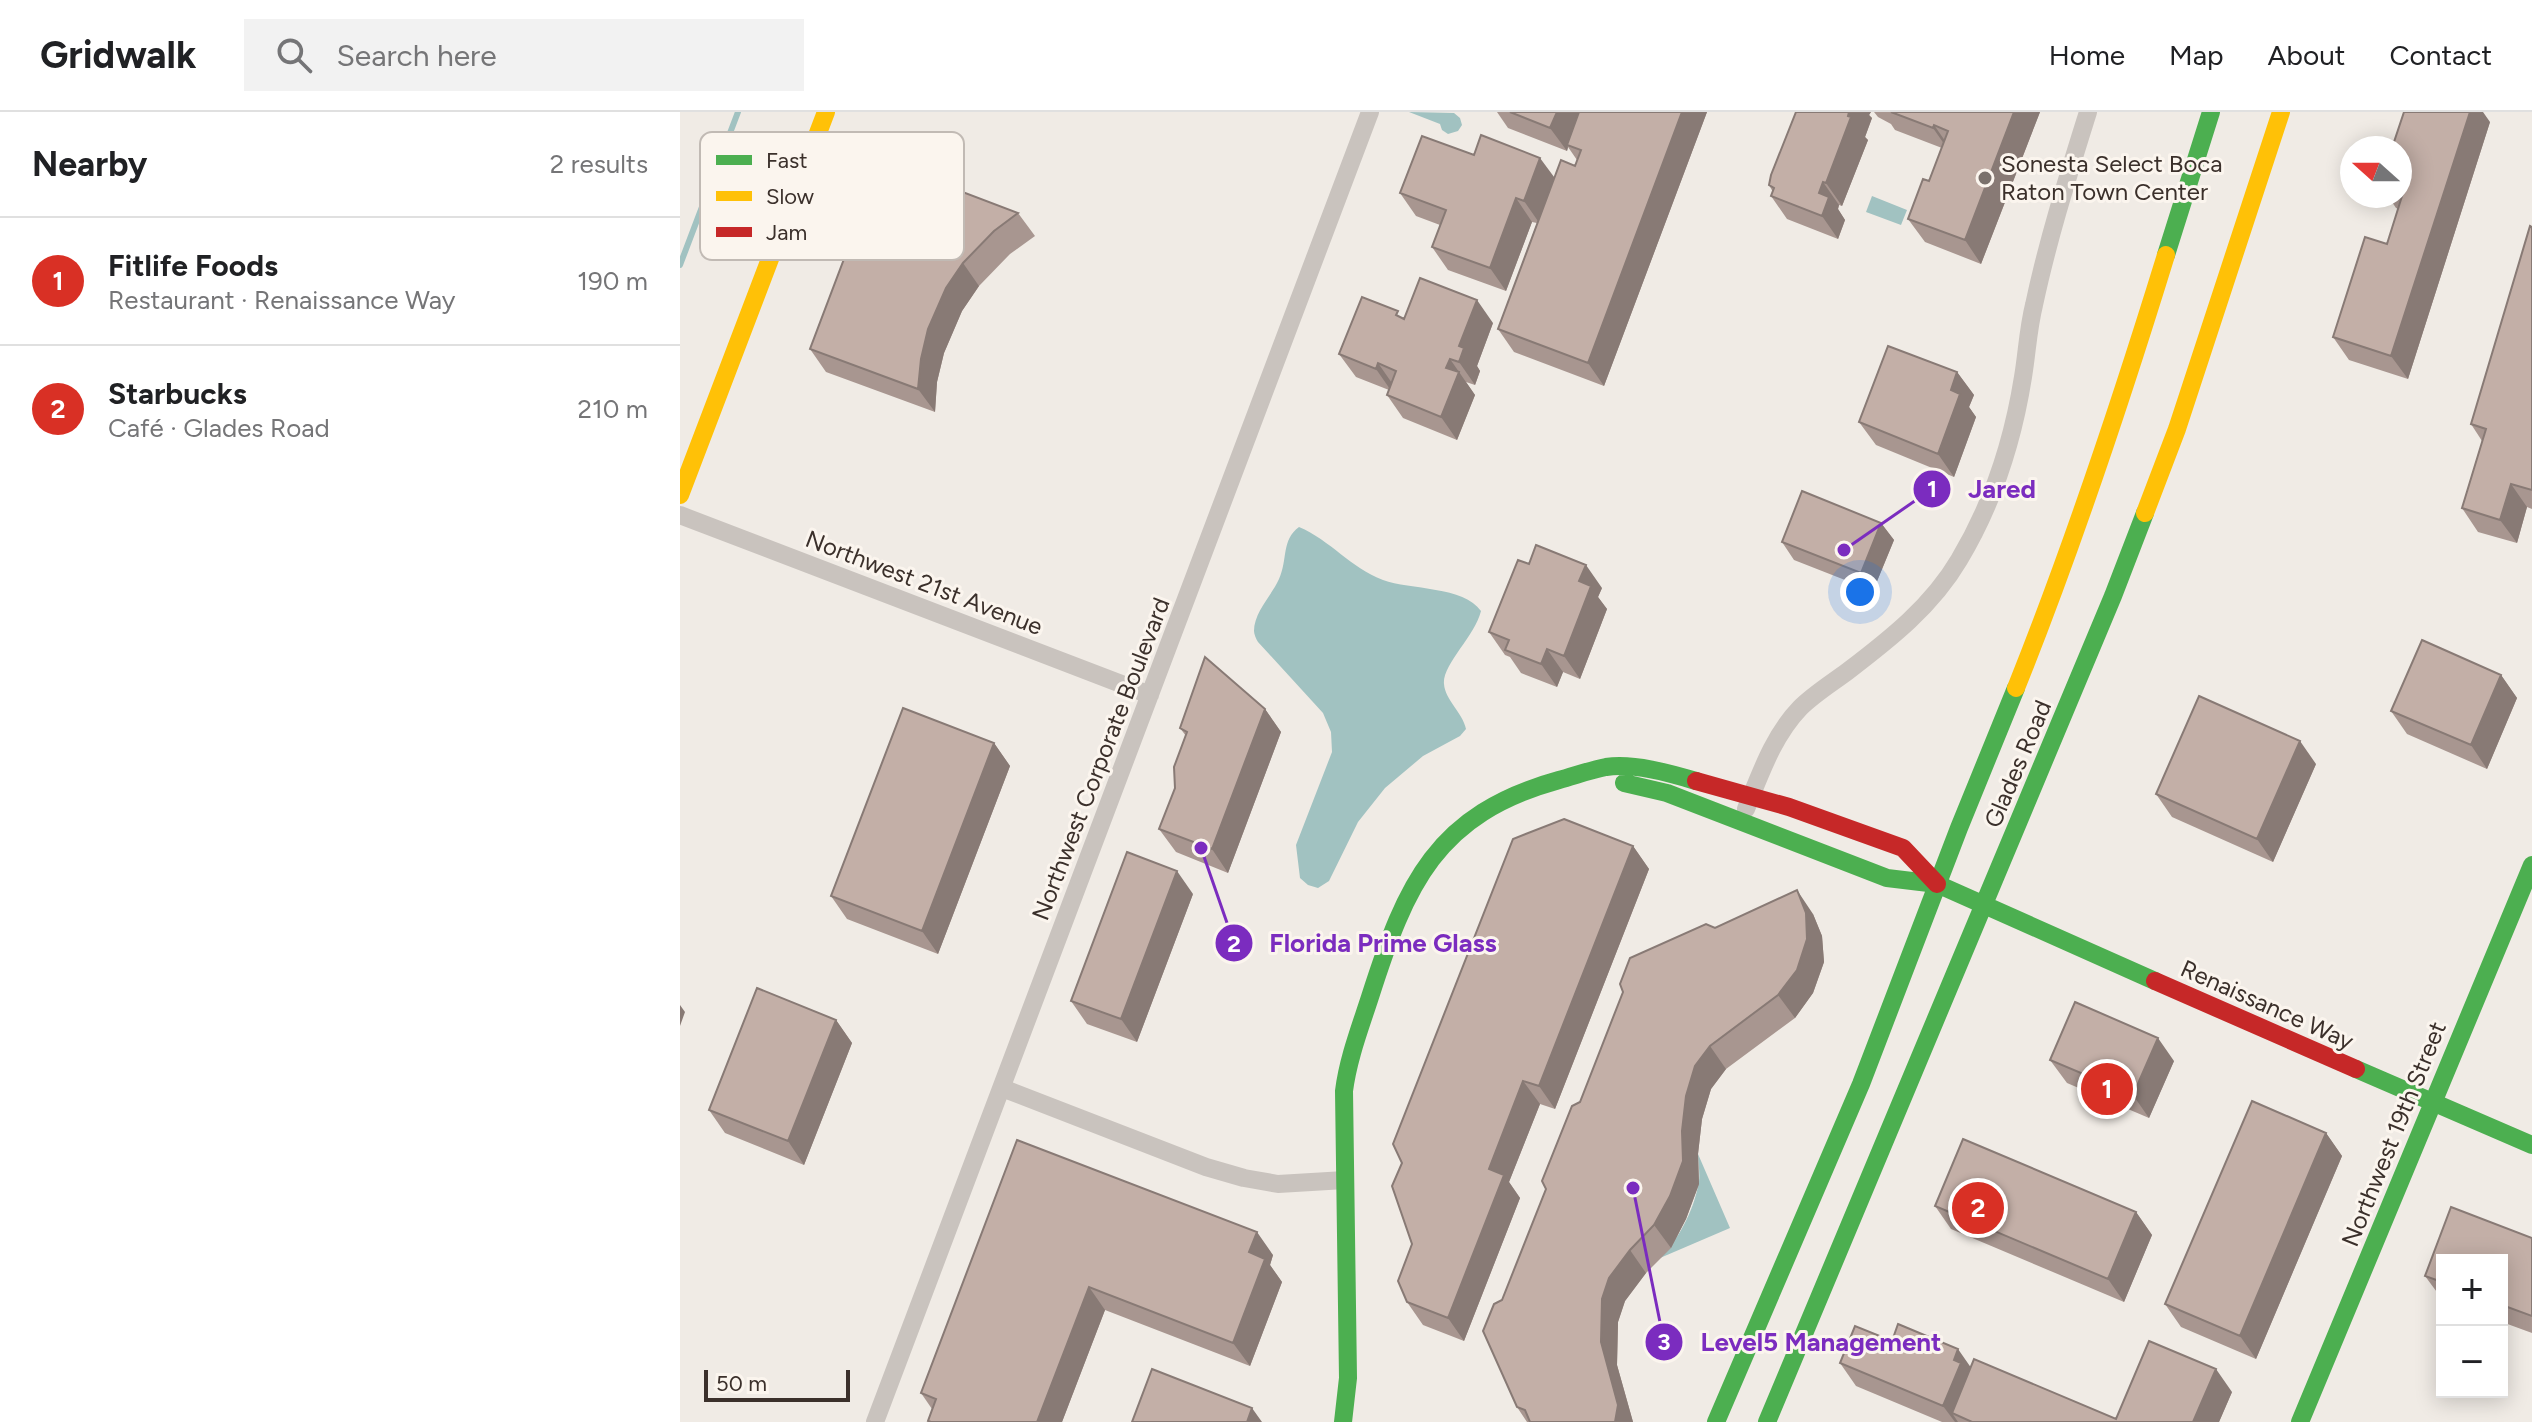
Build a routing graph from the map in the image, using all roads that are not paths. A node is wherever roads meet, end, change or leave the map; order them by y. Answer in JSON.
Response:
{"nodes":[{"id":1,"x":826,"y":112,"type":"edge"},
{"id":2,"x":1370,"y":112,"type":"edge"},
{"id":3,"x":2088,"y":112,"type":"edge"},
{"id":4,"x":2211,"y":112,"type":"edge"},
{"id":5,"x":2281,"y":112,"type":"edge"},
{"id":6,"x":818,"y":132,"type":"edge"},
{"id":7,"x":770,"y":260,"type":"edge"},
{"id":8,"x":680,"y":495,"type":"edge"},
{"id":9,"x":680,"y":515,"type":"edge"},
{"id":10,"x":1150,"y":695,"type":"junction"},
{"id":11,"x":1586,"y":775,"type":"junction"},
{"id":12,"x":1749,"y":803,"type":"junction"},
{"id":13,"x":2532,"y":865,"type":"edge"},
{"id":14,"x":1937,"y":884,"type":"junction"},
{"id":15,"x":1984,"y":905,"type":"junction"},
{"id":16,"x":1002,"y":1088,"type":"junction"},
{"id":17,"x":2433,"y":1102,"type":"junction"},
{"id":18,"x":2532,"y":1145,"type":"edge"},
{"id":19,"x":1345,"y":1180,"type":"junction"},
{"id":20,"x":875,"y":1422,"type":"edge"},
{"id":21,"x":1343,"y":1422,"type":"edge"},
{"id":22,"x":1716,"y":1422,"type":"edge"},
{"id":23,"x":1767,"y":1422,"type":"edge"},
{"id":24,"x":2300,"y":1422,"type":"edge"}],
"edges":[{"from":1,"to":6,"type":"street"},
{"from":2,"to":10,"type":"street","name":"Northwest Corporate Boulevard"},
{"from":3,"to":12,"type":"street"},
{"from":4,"to":14,"type":"street","name":"Glades Road"},
{"from":5,"to":15,"type":"street","name":"Glades Road"},
{"from":7,"to":8,"type":"street"},
{"from":9,"to":10,"type":"street","name":"Northwest 21st Avenue"},
{"from":10,"to":16,"type":"street","name":"Northwest Corporate Boulevard"},
{"from":11,"to":12,"type":"street"},
{"from":11,"to":14,"type":"street"},
{"from":11,"to":19,"type":"street"},
{"from":12,"to":14,"type":"street"},
{"from":13,"to":17,"type":"street","name":"Northwest 19th Street"},
{"from":14,"to":15,"type":"street","name":"Renaissance Way"},
{"from":14,"to":22,"type":"street","name":"Glades Road"},
{"from":15,"to":17,"type":"street","name":"Renaissance Way"},
{"from":15,"to":23,"type":"street","name":"Glades Road"},
{"from":16,"to":19,"type":"street"},
{"from":16,"to":20,"type":"street","name":"Northwest Corporate Boulevard"},
{"from":17,"to":18,"type":"street","name":"Renaissance Way"},
{"from":17,"to":24,"type":"street","name":"Northwest 19th Street"},
{"from":19,"to":21,"type":"street"}]}
